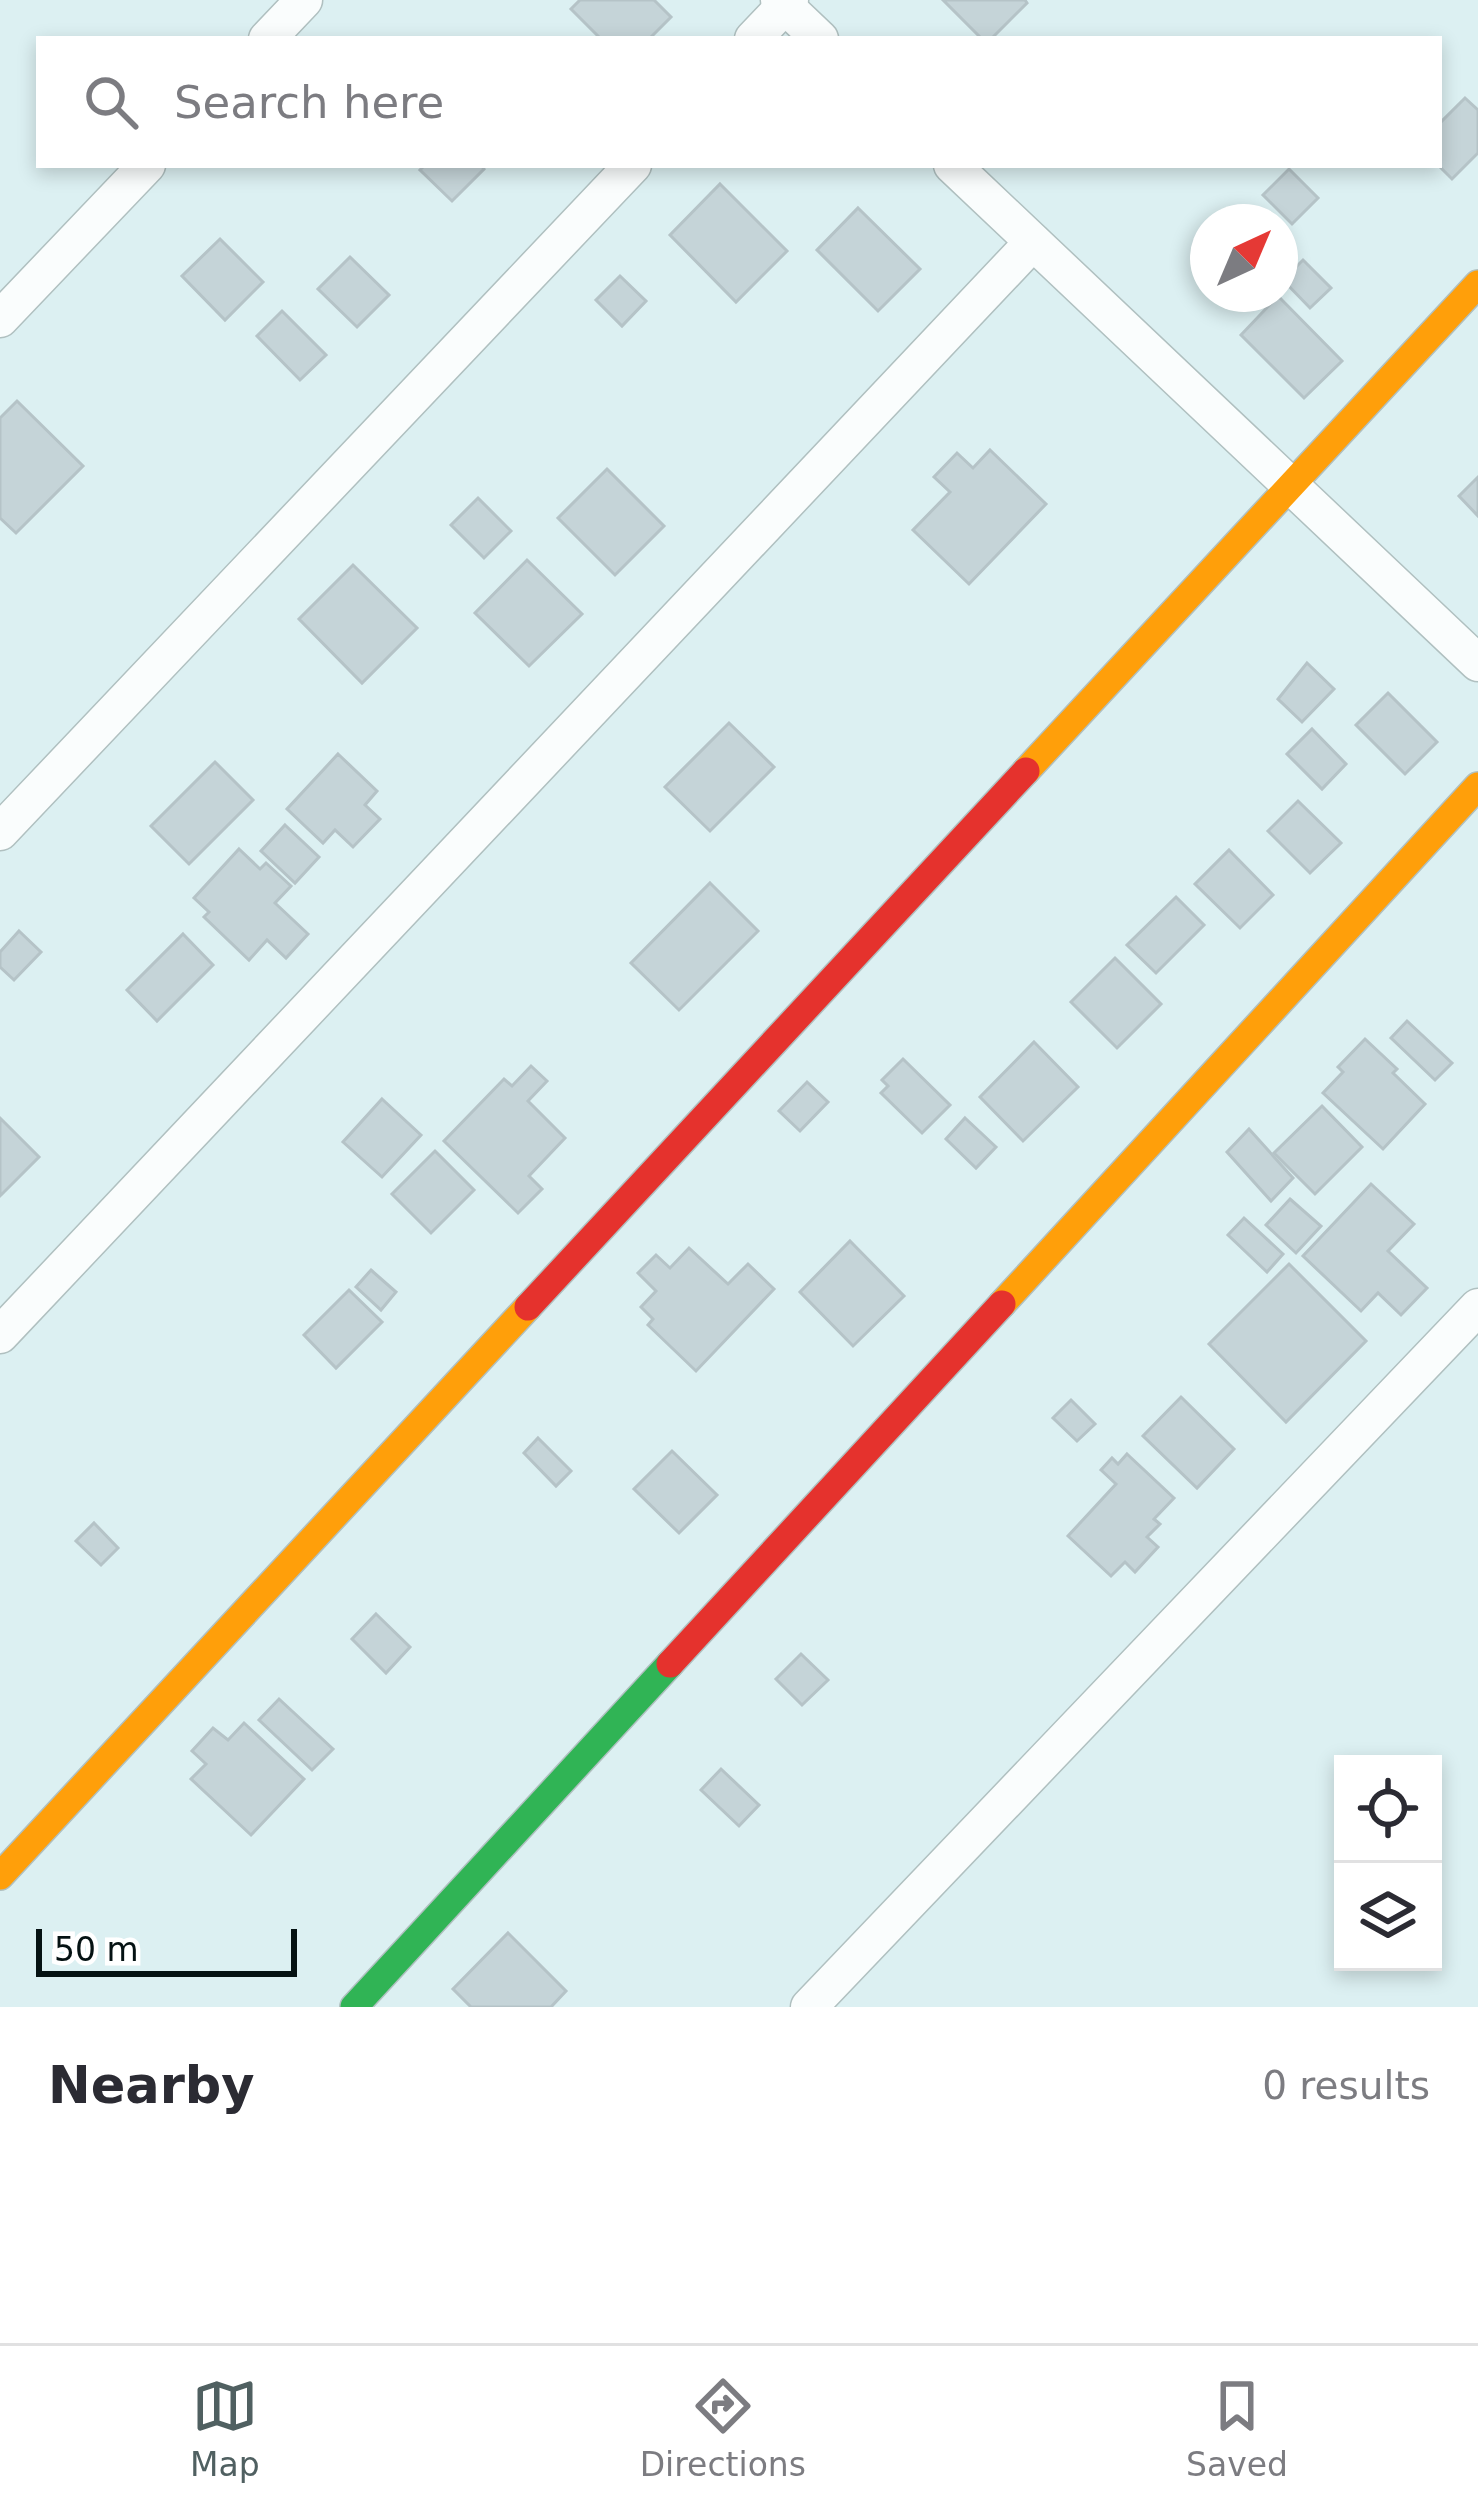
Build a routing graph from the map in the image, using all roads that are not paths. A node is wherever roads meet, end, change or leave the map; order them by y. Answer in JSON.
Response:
{"nodes":[{"id":1,"x":304,"y":0,"type":"edge"},
{"id":2,"x":784,"y":2,"type":"edge"},
{"id":3,"x":270,"y":36,"type":"edge"},
{"id":4,"x":756,"y":36,"type":"edge"},
{"id":5,"x":817,"y":36,"type":"edge"},
{"id":6,"x":144,"y":168,"type":"edge"},
{"id":7,"x":630,"y":168,"type":"edge"},
{"id":8,"x":955,"y":168,"type":"edge"},
{"id":9,"x":1033,"y":242,"type":"junction"},
{"id":10,"x":1478,"y":284,"type":"edge"},
{"id":11,"x":0,"y":319,"type":"edge"},
{"id":12,"x":1289,"y":484,"type":"junction"},
{"id":13,"x":1478,"y":663,"type":"edge"},
{"id":14,"x":1478,"y":787,"type":"edge"},
{"id":15,"x":0,"y":832,"type":"edge"},
{"id":16,"x":1478,"y":1307,"type":"edge"},
{"id":17,"x":0,"y":1335,"type":"edge"},
{"id":18,"x":0,"y":1876,"type":"edge"},
{"id":19,"x":354,"y":2007,"type":"edge"},
{"id":20,"x":809,"y":2007,"type":"edge"}],
"edges":[{"from":1,"to":3,"type":"street"},
{"from":2,"to":4,"type":"street"},
{"from":2,"to":5,"type":"street"},
{"from":6,"to":11,"type":"street"},
{"from":7,"to":15,"type":"street"},
{"from":8,"to":9,"type":"street"},
{"from":9,"to":12,"type":"street"},
{"from":9,"to":17,"type":"street"},
{"from":10,"to":12,"type":"street"},
{"from":12,"to":13,"type":"street"},
{"from":12,"to":18,"type":"street"},
{"from":14,"to":19,"type":"street"},
{"from":16,"to":20,"type":"street"}]}
